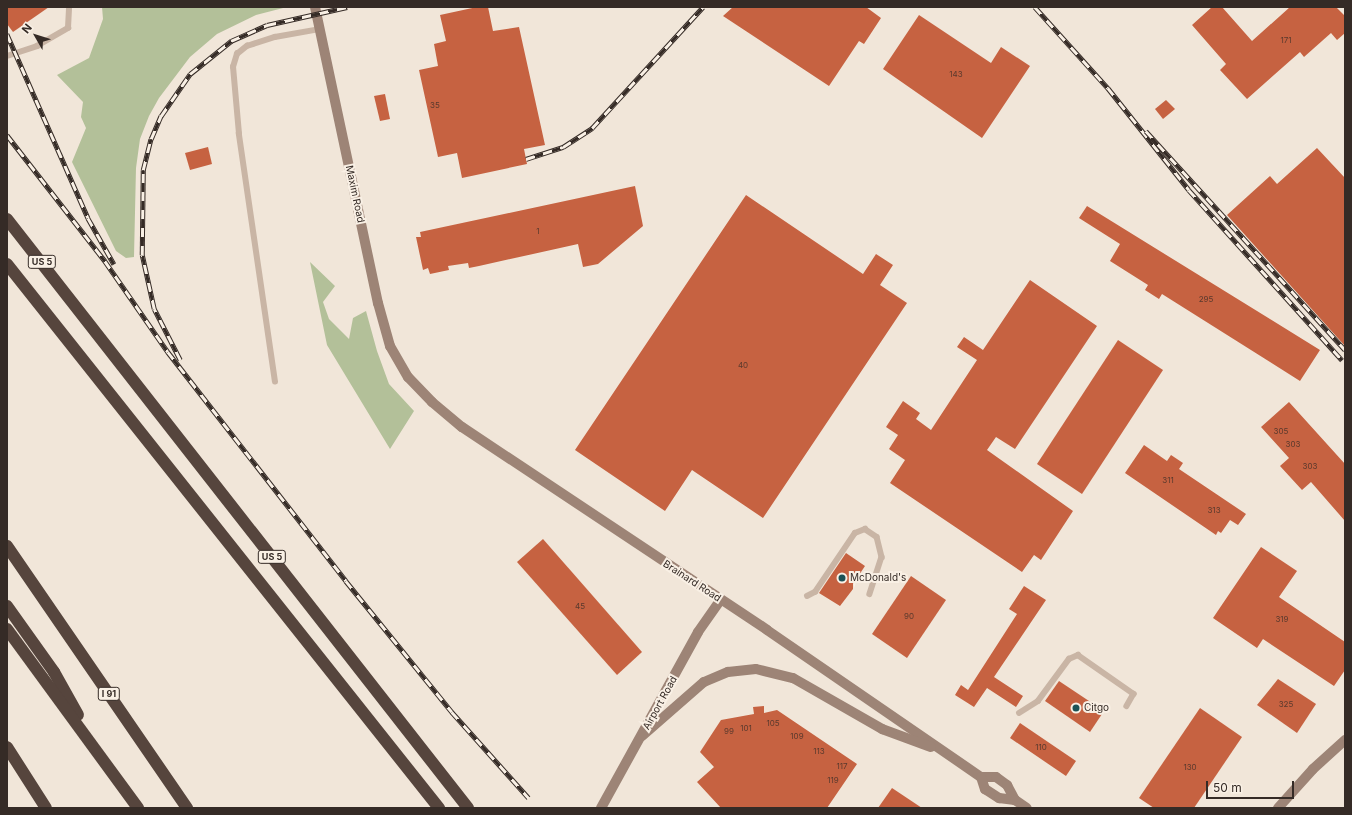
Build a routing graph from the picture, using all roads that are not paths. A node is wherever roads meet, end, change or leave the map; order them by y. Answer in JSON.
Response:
{"nodes":[{"id":1,"x":69,"y":7,"type":"edge"},
{"id":2,"x":315,"y":7,"type":"edge"},
{"id":3,"x":320,"y":29,"type":"junction"},
{"id":4,"x":7,"y":56,"type":"edge"},
{"id":5,"x":7,"y":219,"type":"edge"},
{"id":6,"x":7,"y":264,"type":"edge"},
{"id":7,"x":408,"y":377,"type":"joint"},
{"id":8,"x":275,"y":382,"type":"dead end"},
{"id":9,"x":7,"y":546,"type":"edge"},
{"id":10,"x":7,"y":558,"type":"edge"},
{"id":11,"x":32,"y":581,"type":"junction"},
{"id":12,"x":870,"y":594,"type":"dead end"},
{"id":13,"x":807,"y":596,"type":"dead end"},
{"id":14,"x":720,"y":600,"type":"junction"},
{"id":15,"x":7,"y":606,"type":"edge"},
{"id":16,"x":7,"y":629,"type":"edge"},
{"id":17,"x":1127,"y":706,"type":"dead end"},
{"id":18,"x":1019,"y":712,"type":"dead end"},
{"id":19,"x":642,"y":736,"type":"junction"},
{"id":20,"x":1345,"y":740,"type":"edge"},
{"id":21,"x":7,"y":746,"type":"edge"},
{"id":22,"x":946,"y":753,"type":"junction"},
{"id":23,"x":101,"y":757,"type":"junction"},
{"id":24,"x":981,"y":777,"type":"junction"},
{"id":25,"x":1015,"y":800,"type":"junction"},
{"id":26,"x":46,"y":808,"type":"edge"},
{"id":27,"x":138,"y":808,"type":"edge"},
{"id":28,"x":187,"y":808,"type":"edge"},
{"id":29,"x":440,"y":808,"type":"edge"},
{"id":30,"x":468,"y":808,"type":"edge"},
{"id":31,"x":601,"y":808,"type":"edge"},
{"id":32,"x":1027,"y":808,"type":"edge"},
{"id":33,"x":1278,"y":808,"type":"edge"}],
"edges":[{"from":1,"to":4,"type":"lane"},
{"from":2,"to":3,"type":"main road","name":"Maxim Road"},
{"from":3,"to":7,"type":"main road","name":"Maxim Road"},
{"from":3,"to":8,"type":"lane"},
{"from":5,"to":30,"type":"highway","number":"US 5"},
{"from":6,"to":29,"type":"highway","number":"US 5"},
{"from":7,"to":14,"type":"main road","name":"Brainard Road"},
{"from":9,"to":11,"type":"highway","number":"I 91"},
{"from":10,"to":11,"type":"highway"},
{"from":11,"to":28,"type":"highway","number":"I 91"},
{"from":12,"to":13,"type":"lane"},
{"from":14,"to":19,"type":"main road","name":"Airport Road"},
{"from":14,"to":22,"type":"main road","name":"Brainard Road"},
{"from":15,"to":23,"type":"highway"},
{"from":16,"to":23,"type":"highway"},
{"from":17,"to":18,"type":"lane"},
{"from":19,"to":22,"type":"main road"},
{"from":19,"to":31,"type":"main road","name":"Airport Road"},
{"from":20,"to":33,"type":"main road"},
{"from":21,"to":26,"type":"highway"},
{"from":22,"to":24,"type":"main road","name":"Brainard Road"},
{"from":23,"to":27,"type":"highway"},
{"from":24,"to":25,"type":"main road","name":"Brainard Road"},
{"from":24,"to":25,"type":"main road","name":"Brainard Road"},
{"from":25,"to":32,"type":"main road","name":"Brainard Road"}]}
